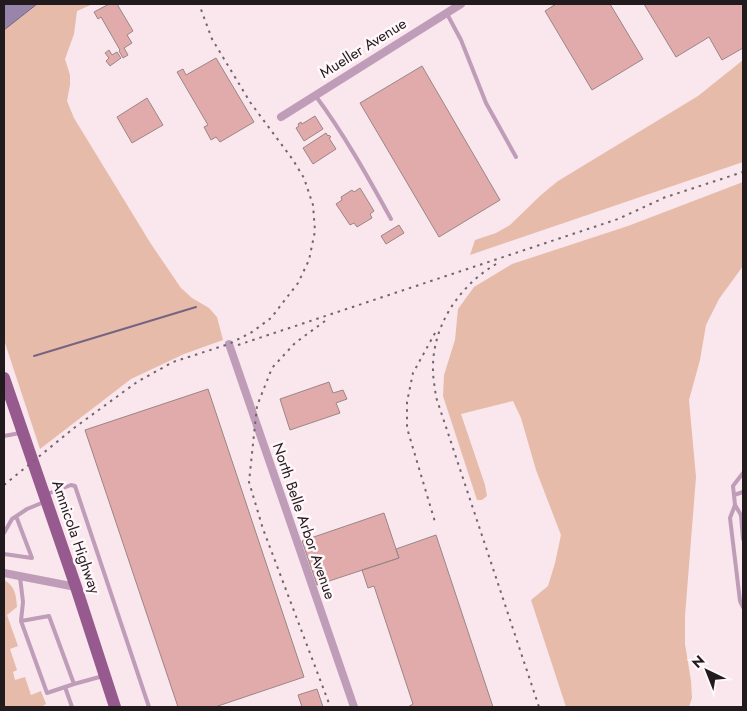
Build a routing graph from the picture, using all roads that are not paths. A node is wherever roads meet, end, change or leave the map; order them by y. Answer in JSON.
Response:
{"nodes":[{"id":1,"x":461,"y":4,"type":"edge"},
{"id":2,"x":446,"y":12,"type":"junction"},
{"id":3,"x":315,"y":95,"type":"junction"},
{"id":4,"x":281,"y":116,"type":"dead end"},
{"id":5,"x":516,"y":157,"type":"dead end"},
{"id":6,"x":391,"y":219,"type":"dead end"},
{"id":7,"x":229,"y":344,"type":"dead end"},
{"id":8,"x":4,"y":378,"type":"edge"},
{"id":9,"x":23,"y":433,"type":"junction"},
{"id":10,"x":4,"y":436,"type":"edge"},
{"id":11,"x":743,"y":472,"type":"edge"},
{"id":12,"x":743,"y":492,"type":"edge"},
{"id":13,"x":734,"y":495,"type":"junction"},
{"id":14,"x":45,"y":498,"type":"junction"},
{"id":15,"x":735,"y":505,"type":"junction"},
{"id":16,"x":16,"y":516,"type":"junction"},
{"id":17,"x":4,"y":534,"type":"edge"},
{"id":18,"x":743,"y":539,"type":"edge"},
{"id":19,"x":4,"y":554,"type":"edge"},
{"id":20,"x":4,"y":573,"type":"edge"},
{"id":21,"x":20,"y":576,"type":"junction"},
{"id":22,"x":76,"y":587,"type":"junction"},
{"id":23,"x":743,"y":607,"type":"edge"},
{"id":24,"x":21,"y":621,"type":"junction"},
{"id":25,"x":105,"y":676,"type":"junction"},
{"id":26,"x":74,"y":684,"type":"junction"},
{"id":27,"x":65,"y":687,"type":"junction"},
{"id":28,"x":72,"y":707,"type":"edge"},
{"id":29,"x":115,"y":707,"type":"edge"},
{"id":30,"x":149,"y":707,"type":"edge"},
{"id":31,"x":354,"y":707,"type":"edge"}],
"edges":[{"from":1,"to":2,"type":"street","name":"Mueller Avenue"},
{"from":2,"to":3,"type":"street","name":"Mueller Avenue"},
{"from":2,"to":5,"type":"lane"},
{"from":3,"to":4,"type":"street","name":"Mueller Avenue"},
{"from":3,"to":6,"type":"lane"},
{"from":7,"to":31,"type":"street","name":"North Belle Arbor Avenue"},
{"from":8,"to":9,"type":"main road","name":"Amnicola Highway"},
{"from":9,"to":10,"type":"lane"},
{"from":9,"to":14,"type":"main road","name":"Amnicola Highway"},
{"from":11,"to":13,"type":"lane"},
{"from":12,"to":13,"type":"lane"},
{"from":13,"to":15,"type":"lane"},
{"from":14,"to":16,"type":"lane"},
{"from":14,"to":22,"type":"main road","name":"Amnicola Highway"},
{"from":14,"to":30,"type":"lane"},
{"from":15,"to":18,"type":"lane"},
{"from":15,"to":23,"type":"lane"},
{"from":16,"to":17,"type":"lane"},
{"from":16,"to":19,"type":"lane"},
{"from":20,"to":21,"type":"street"},
{"from":21,"to":22,"type":"street"},
{"from":21,"to":24,"type":"lane"},
{"from":22,"to":25,"type":"main road","name":"Amnicola Highway"},
{"from":24,"to":26,"type":"lane"},
{"from":24,"to":27,"type":"lane"},
{"from":25,"to":26,"type":"lane"},
{"from":25,"to":29,"type":"main road","name":"Amnicola Highway"},
{"from":26,"to":27,"type":"lane"},
{"from":27,"to":28,"type":"lane"}]}
